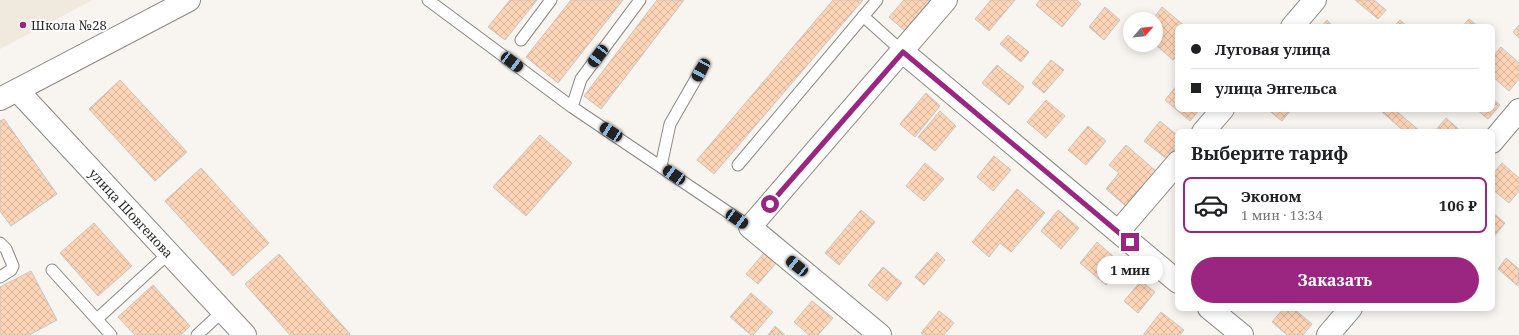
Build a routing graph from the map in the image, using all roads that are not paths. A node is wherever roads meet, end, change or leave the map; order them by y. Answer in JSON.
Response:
{"nodes":[{"id":1,"x":189,"y":0,"type":"edge"},
{"id":2,"x":428,"y":0,"type":"edge"},
{"id":3,"x":551,"y":0,"type":"edge"},
{"id":4,"x":640,"y":0,"type":"edge"},
{"id":5,"x":877,"y":0,"type":"edge"},
{"id":6,"x":946,"y":0,"type":"edge"},
{"id":7,"x":1315,"y":0,"type":"edge"},
{"id":8,"x":863,"y":16,"type":"junction"},
{"id":9,"x":1295,"y":24,"type":"edge"},
{"id":10,"x":521,"y":40,"type":"dead end"},
{"id":11,"x":903,"y":52,"type":"junction"},
{"id":12,"x":701,"y":70,"type":"dead end"},
{"id":13,"x":9,"y":95,"type":"edge"},
{"id":14,"x":572,"y":107,"type":"junction"},
{"id":15,"x":1519,"y":110,"type":"edge"},
{"id":16,"x":1220,"y":112,"type":"edge"},
{"id":17,"x":1206,"y":129,"type":"edge"},
{"id":18,"x":1495,"y":138,"type":"edge"},
{"id":19,"x":738,"y":165,"type":"dead end"},
{"id":20,"x":661,"y":166,"type":"junction"},
{"id":21,"x":1175,"y":166,"type":"edge"},
{"id":22,"x":750,"y":227,"type":"junction"},
{"id":23,"x":1118,"y":232,"type":"junction"},
{"id":24,"x":0,"y":243,"type":"edge"},
{"id":25,"x":169,"y":253,"type":"junction"},
{"id":26,"x":52,"y":270,"type":"dead end"},
{"id":27,"x":0,"y":277,"type":"edge"},
{"id":28,"x":1175,"y":280,"type":"edge"},
{"id":29,"x":223,"y":311,"type":"junction"},
{"id":30,"x":1213,"y":311,"type":"edge"},
{"id":31,"x":1348,"y":311,"type":"edge"},
{"id":32,"x":97,"y":319,"type":"junction"},
{"id":33,"x":112,"y":335,"type":"edge"},
{"id":34,"x":197,"y":335,"type":"edge"},
{"id":35,"x":245,"y":335,"type":"edge"},
{"id":36,"x":880,"y":335,"type":"edge"},
{"id":37,"x":1242,"y":335,"type":"edge"},
{"id":38,"x":1328,"y":335,"type":"edge"}],
"edges":[{"from":1,"to":13,"type":"street"},
{"from":2,"to":14,"type":"lane"},
{"from":3,"to":10,"type":"lane"},
{"from":4,"to":14,"type":"lane"},
{"from":5,"to":8,"type":"lane"},
{"from":6,"to":11,"type":"street"},
{"from":7,"to":9,"type":"street"},
{"from":8,"to":11,"type":"lane"},
{"from":8,"to":19,"type":"lane"},
{"from":11,"to":22,"type":"street"},
{"from":11,"to":23,"type":"street"},
{"from":12,"to":20,"type":"lane"},
{"from":13,"to":25,"type":"street","name":"улица Шовгенова"},
{"from":14,"to":20,"type":"lane"},
{"from":15,"to":18,"type":"street"},
{"from":16,"to":17,"type":"street"},
{"from":20,"to":22,"type":"lane"},
{"from":21,"to":23,"type":"street"},
{"from":22,"to":36,"type":"street"},
{"from":23,"to":28,"type":"street"},
{"from":24,"to":27,"type":"lane"},
{"from":25,"to":29,"type":"street","name":"улица Шовгенова"},
{"from":25,"to":32,"type":"lane"},
{"from":26,"to":32,"type":"lane"},
{"from":29,"to":34,"type":"lane"},
{"from":29,"to":35,"type":"street","name":"улица Шовгенова"},
{"from":30,"to":37,"type":"street"},
{"from":31,"to":38,"type":"street"},
{"from":32,"to":33,"type":"lane"}]}
